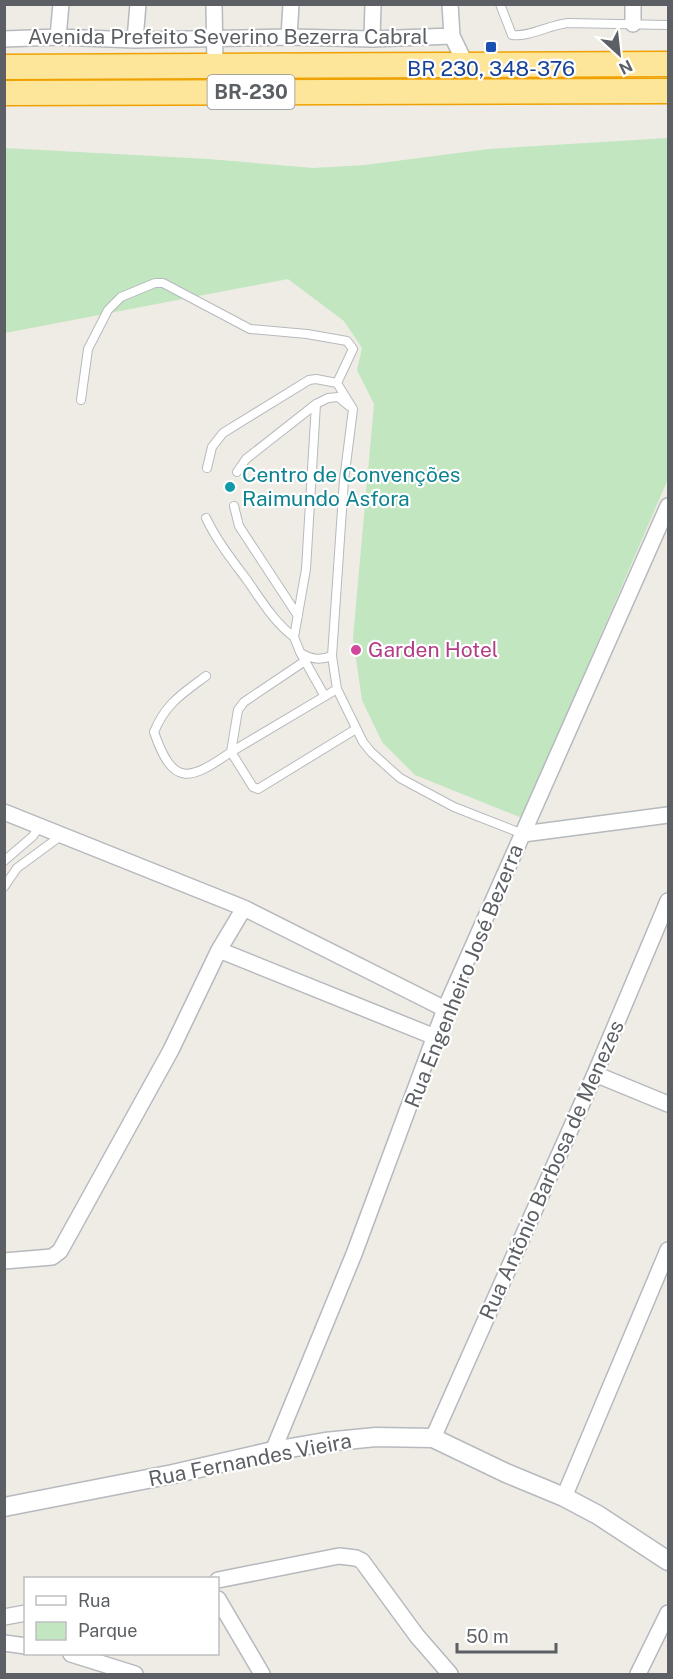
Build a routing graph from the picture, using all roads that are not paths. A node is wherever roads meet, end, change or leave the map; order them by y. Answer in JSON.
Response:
{"nodes":[{"id":1,"x":61,"y":4,"type":"edge"},
{"id":2,"x":138,"y":4,"type":"edge"},
{"id":3,"x":214,"y":4,"type":"edge"},
{"id":4,"x":291,"y":4,"type":"edge"},
{"id":5,"x":373,"y":4,"type":"edge"},
{"id":6,"x":500,"y":4,"type":"edge"},
{"id":7,"x":633,"y":4,"type":"edge"},
{"id":8,"x":453,"y":6,"type":"edge"},
{"id":9,"x":633,"y":24,"type":"junction"},
{"id":10,"x":669,"y":25,"type":"edge"},
{"id":11,"x":452,"y":36,"type":"junction"},
{"id":12,"x":58,"y":37,"type":"junction"},
{"id":13,"x":289,"y":37,"type":"junction"},
{"id":14,"x":4,"y":39,"type":"edge"},
{"id":15,"x":215,"y":39,"type":"junction"},
{"id":16,"x":372,"y":39,"type":"junction"},
{"id":17,"x":135,"y":40,"type":"junction"},
{"id":18,"x":669,"y":64,"type":"edge"},
{"id":19,"x":215,"y":65,"type":"junction"},
{"id":20,"x":466,"y":65,"type":"junction"},
{"id":21,"x":4,"y":67,"type":"edge"},
{"id":22,"x":669,"y":91,"type":"edge"},
{"id":23,"x":4,"y":93,"type":"edge"},
{"id":24,"x":337,"y":382,"type":"junction"},
{"id":25,"x":81,"y":400,"type":"dead end"},
{"id":26,"x":316,"y":405,"type":"junction"},
{"id":27,"x":352,"y":409,"type":"junction"},
{"id":28,"x":207,"y":468,"type":"dead end"},
{"id":29,"x":237,"y":472,"type":"dead end"},
{"id":30,"x":234,"y":506,"type":"dead end"},
{"id":31,"x":669,"y":506,"type":"edge"},
{"id":32,"x":206,"y":518,"type":"dead end"},
{"id":33,"x":298,"y":616,"type":"junction"},
{"id":34,"x":294,"y":637,"type":"junction"},
{"id":35,"x":300,"y":652,"type":"junction"},
{"id":36,"x":332,"y":656,"type":"junction"},
{"id":37,"x":305,"y":661,"type":"junction"},
{"id":38,"x":206,"y":676,"type":"dead end"},
{"id":39,"x":337,"y":688,"type":"junction"},
{"id":40,"x":324,"y":695,"type":"junction"},
{"id":41,"x":356,"y":729,"type":"junction"},
{"id":42,"x":231,"y":752,"type":"junction"},
{"id":43,"x":4,"y":812,"type":"edge"},
{"id":44,"x":669,"y":815,"type":"edge"},
{"id":45,"x":40,"y":826,"type":"junction"},
{"id":46,"x":523,"y":834,"type":"junction"},
{"id":47,"x":62,"y":835,"type":"junction"},
{"id":48,"x":4,"y":861,"type":"edge"},
{"id":49,"x":4,"y":887,"type":"edge"},
{"id":50,"x":669,"y":901,"type":"edge"},
{"id":51,"x":244,"y":908,"type":"junction"},
{"id":52,"x":219,"y":950,"type":"junction"},
{"id":53,"x":446,"y":1010,"type":"junction"},
{"id":54,"x":435,"y":1037,"type":"junction"},
{"id":55,"x":595,"y":1074,"type":"junction"},
{"id":56,"x":669,"y":1104,"type":"edge"},
{"id":57,"x":669,"y":1250,"type":"edge"},
{"id":58,"x":4,"y":1261,"type":"edge"},
{"id":59,"x":433,"y":1437,"type":"junction"},
{"id":60,"x":273,"y":1451,"type":"junction"},
{"id":61,"x":564,"y":1497,"type":"junction"},
{"id":62,"x":4,"y":1507,"type":"edge"},
{"id":63,"x":659,"y":1549,"type":"edge"},
{"id":64,"x":669,"y":1561,"type":"edge"},
{"id":65,"x":219,"y":1580,"type":"edge"},
{"id":66,"x":219,"y":1601,"type":"edge"},
{"id":67,"x":24,"y":1613,"type":"edge"},
{"id":68,"x":669,"y":1613,"type":"edge"},
{"id":69,"x":4,"y":1617,"type":"edge"},
{"id":70,"x":4,"y":1643,"type":"edge"},
{"id":71,"x":24,"y":1646,"type":"edge"},
{"id":72,"x":77,"y":1655,"type":"edge"},
{"id":73,"x":98,"y":1669,"type":"edge"},
{"id":74,"x":135,"y":1674,"type":"edge"},
{"id":75,"x":261,"y":1674,"type":"edge"},
{"id":76,"x":450,"y":1674,"type":"edge"},
{"id":77,"x":638,"y":1674,"type":"edge"}],
"edges":[{"from":1,"to":12,"type":"street"},
{"from":2,"to":17,"type":"street"},
{"from":3,"to":15,"type":"street"},
{"from":4,"to":13,"type":"street"},
{"from":5,"to":16,"type":"street"},
{"from":6,"to":9,"type":"lane"},
{"from":7,"to":9,"type":"street"},
{"from":8,"to":11,"type":"street"},
{"from":9,"to":10,"type":"lane"},
{"from":11,"to":16,"type":"street","name":"Avenida Prefeito Severino Bezerra Cabral"},
{"from":11,"to":20,"type":"street"},
{"from":12,"to":14,"type":"street","name":"Avenida Prefeito Severino Bezerra Cabral"},
{"from":12,"to":17,"type":"street","name":"Avenida Prefeito Severino Bezerra Cabral"},
{"from":13,"to":15,"type":"street","name":"Avenida Prefeito Severino Bezerra Cabral"},
{"from":13,"to":16,"type":"street","name":"Avenida Prefeito Severino Bezerra Cabral"},
{"from":15,"to":17,"type":"street","name":"Avenida Prefeito Severino Bezerra Cabral"},
{"from":15,"to":19,"type":"street"},
{"from":18,"to":20,"type":"highway","number":"BR-230"},
{"from":19,"to":20,"type":"highway","number":"BR-230"},
{"from":19,"to":21,"type":"highway","number":"BR-230"},
{"from":22,"to":23,"type":"highway","number":"BR-230"},
{"from":24,"to":25,"type":"lane"},
{"from":24,"to":27,"type":"lane"},
{"from":24,"to":28,"type":"lane"},
{"from":26,"to":27,"type":"lane"},
{"from":26,"to":29,"type":"lane"},
{"from":26,"to":33,"type":"lane"},
{"from":27,"to":36,"type":"lane"},
{"from":30,"to":33,"type":"lane"},
{"from":31,"to":46,"type":"street","name":"Rua Engenheiro José Bezerra"},
{"from":32,"to":34,"type":"lane"},
{"from":33,"to":34,"type":"lane"},
{"from":34,"to":35,"type":"lane"},
{"from":35,"to":36,"type":"lane"},
{"from":35,"to":37,"type":"lane"},
{"from":36,"to":39,"type":"lane"},
{"from":37,"to":40,"type":"lane"},
{"from":37,"to":42,"type":"lane"},
{"from":38,"to":42,"type":"lane"},
{"from":39,"to":40,"type":"lane"},
{"from":39,"to":41,"type":"lane"},
{"from":40,"to":42,"type":"lane"},
{"from":41,"to":42,"type":"lane"},
{"from":41,"to":46,"type":"lane"},
{"from":43,"to":45,"type":"street"},
{"from":44,"to":46,"type":"street"},
{"from":45,"to":47,"type":"street"},
{"from":45,"to":48,"type":"lane"},
{"from":46,"to":53,"type":"street","name":"Rua Engenheiro José Bezerra"},
{"from":47,"to":49,"type":"lane"},
{"from":47,"to":51,"type":"street"},
{"from":50,"to":55,"type":"street","name":"Rua Antônio Barbosa de Menezes"},
{"from":51,"to":52,"type":"street"},
{"from":51,"to":53,"type":"street"},
{"from":52,"to":54,"type":"street"},
{"from":52,"to":58,"type":"street"},
{"from":53,"to":54,"type":"street","name":"Rua Engenheiro José Bezerra"},
{"from":54,"to":60,"type":"street","name":"Rua Engenheiro José Bezerra"},
{"from":55,"to":56,"type":"street"},
{"from":55,"to":59,"type":"street","name":"Rua Antônio Barbosa de Menezes"},
{"from":57,"to":61,"type":"street"},
{"from":59,"to":60,"type":"street","name":"Rua Fernandes Vieira"},
{"from":59,"to":61,"type":"street","name":"Rua Fernandes Vieira"},
{"from":60,"to":62,"type":"street","name":"Rua Fernandes Vieira"},
{"from":61,"to":63,"type":"street","name":"Rua Fernandes Vieira"},
{"from":63,"to":64,"type":"street","name":"Rua Fernandes Vieira"},
{"from":65,"to":76,"type":"street"},
{"from":66,"to":75,"type":"street"},
{"from":67,"to":69,"type":"street"},
{"from":68,"to":77,"type":"street"},
{"from":70,"to":71,"type":"street"},
{"from":72,"to":73,"type":"street"},
{"from":73,"to":74,"type":"street"}]}
